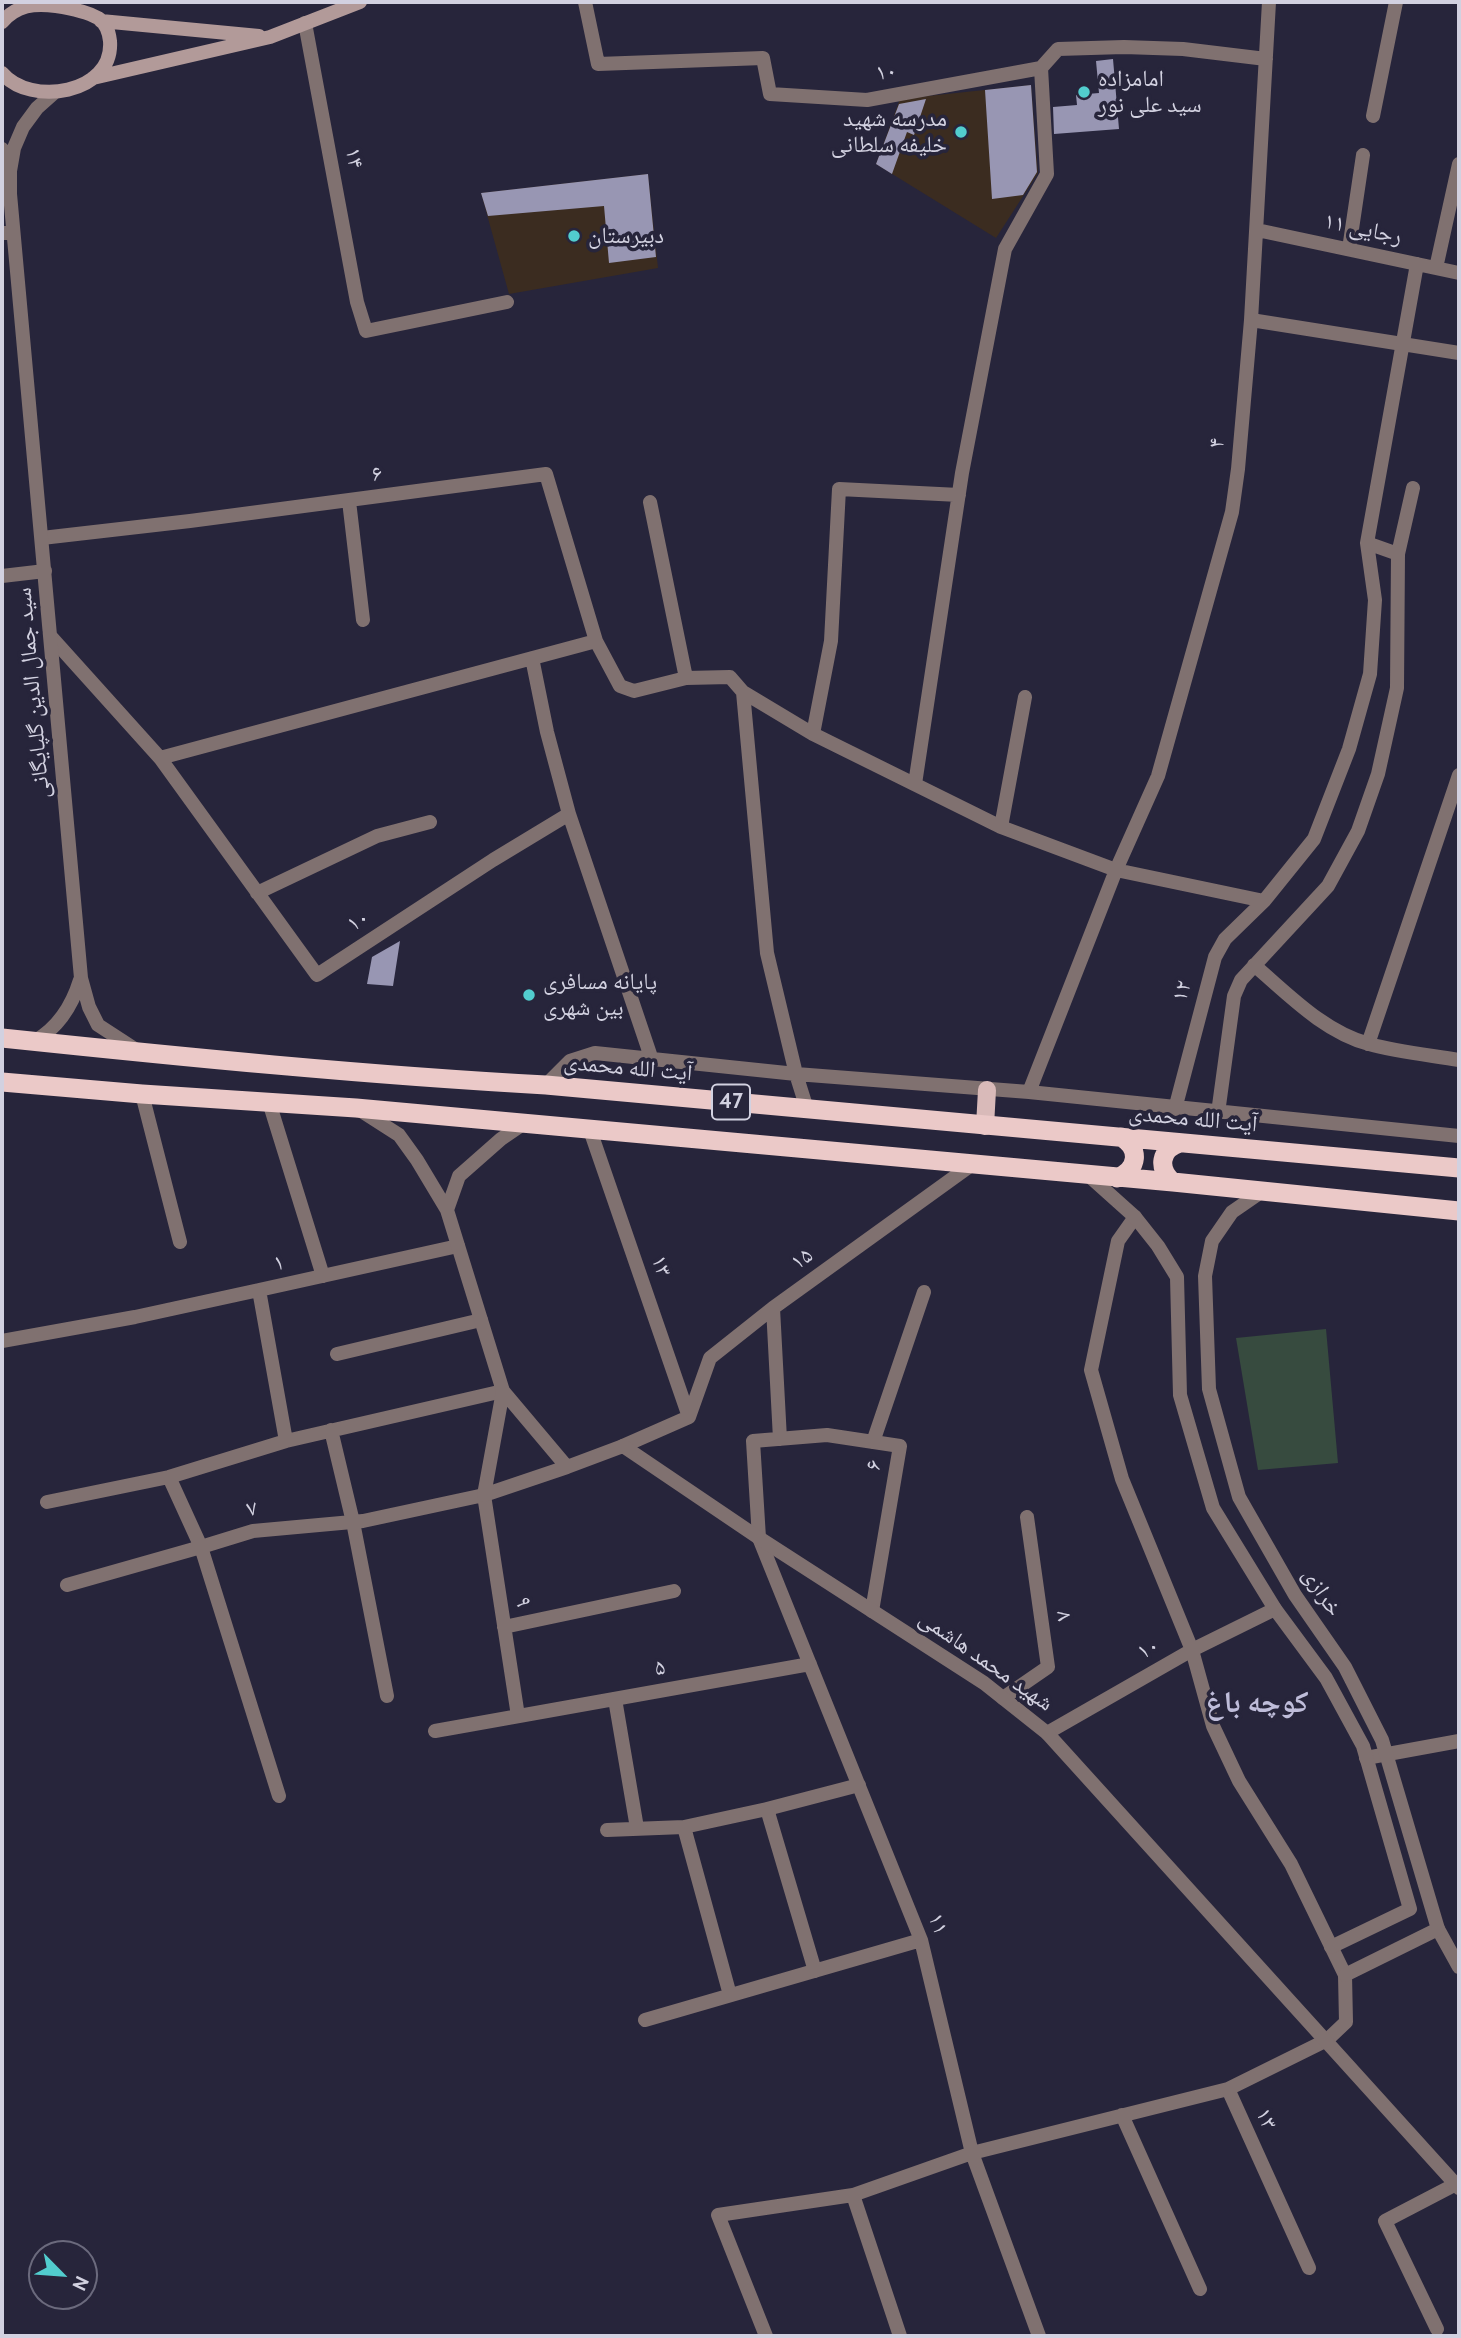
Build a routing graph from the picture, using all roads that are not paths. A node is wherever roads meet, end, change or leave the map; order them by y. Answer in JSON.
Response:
{"nodes":[{"id":1,"x":360,"y":2,"type":"edge"},
{"id":2,"x":585,"y":2,"type":"edge"},
{"id":3,"x":1269,"y":2,"type":"edge"},
{"id":4,"x":1396,"y":2,"type":"edge"},
{"id":5,"x":23,"y":3,"type":"edge"},
{"id":6,"x":101,"y":21,"type":"junction"},
{"id":7,"x":2,"y":22,"type":"edge"},
{"id":8,"x":305,"y":23,"type":"junction"},
{"id":9,"x":270,"y":37,"type":"junction"},
{"id":10,"x":1266,"y":59,"type":"junction"},
{"id":11,"x":1041,"y":68,"type":"junction"},
{"id":12,"x":2,"y":74,"type":"edge"},
{"id":13,"x":93,"y":78,"type":"junction"},
{"id":14,"x":55,"y":92,"type":"junction"},
{"id":15,"x":1373,"y":116,"type":"dead end"},
{"id":16,"x":2,"y":149,"type":"edge"},
{"id":17,"x":1363,"y":155,"type":"dead end"},
{"id":18,"x":1459,"y":164,"type":"edge"},
{"id":19,"x":10,"y":194,"type":"junction"},
{"id":20,"x":1257,"y":230,"type":"junction"},
{"id":21,"x":8,"y":233,"type":"edge"},
{"id":22,"x":1349,"y":249,"type":"junction"},
{"id":23,"x":1417,"y":264,"type":"junction"},
{"id":24,"x":1436,"y":268,"type":"junction"},
{"id":25,"x":1459,"y":273,"type":"edge"},
{"id":26,"x":508,"y":302,"type":"dead end"},
{"id":27,"x":1251,"y":320,"type":"junction"},
{"id":28,"x":1402,"y":346,"type":"junction"},
{"id":29,"x":1459,"y":353,"type":"edge"},
{"id":30,"x":1413,"y":488,"type":"dead end"},
{"id":31,"x":960,"y":495,"type":"junction"},
{"id":32,"x":349,"y":501,"type":"junction"},
{"id":33,"x":650,"y":502,"type":"dead end"},
{"id":34,"x":41,"y":538,"type":"junction"},
{"id":35,"x":1367,"y":542,"type":"junction"},
{"id":36,"x":1398,"y":554,"type":"junction"},
{"id":37,"x":44,"y":571,"type":"junction"},
{"id":38,"x":2,"y":576,"type":"edge"},
{"id":39,"x":363,"y":620,"type":"dead end"},
{"id":40,"x":52,"y":638,"type":"junction"},
{"id":41,"x":596,"y":641,"type":"junction"},
{"id":42,"x":532,"y":658,"type":"junction"},
{"id":43,"x":685,"y":678,"type":"junction"},
{"id":44,"x":743,"y":692,"type":"junction"},
{"id":45,"x":1026,"y":697,"type":"dead end"},
{"id":46,"x":813,"y":734,"type":"junction"},
{"id":47,"x":160,"y":758,"type":"junction"},
{"id":48,"x":1459,"y":775,"type":"edge"},
{"id":49,"x":915,"y":783,"type":"junction"},
{"id":50,"x":569,"y":814,"type":"junction"},
{"id":51,"x":1444,"y":819,"type":"junction"},
{"id":52,"x":430,"y":822,"type":"dead end"},
{"id":53,"x":1459,"y":823,"type":"edge"},
{"id":54,"x":1001,"y":827,"type":"junction"},
{"id":55,"x":1116,"y":870,"type":"junction"},
{"id":56,"x":257,"y":893,"type":"junction"},
{"id":57,"x":1264,"y":901,"type":"junction"},
{"id":58,"x":1254,"y":965,"type":"junction"},
{"id":59,"x":81,"y":978,"type":"junction"},
{"id":60,"x":2,"y":1038,"type":"edge"},
{"id":61,"x":36,"y":1041,"type":"junction"},
{"id":62,"x":1368,"y":1044,"type":"junction"},
{"id":63,"x":142,"y":1054,"type":"junction"},
{"id":64,"x":651,"y":1057,"type":"junction"},
{"id":65,"x":1459,"y":1060,"type":"edge"},
{"id":66,"x":796,"y":1074,"type":"junction"},
{"id":67,"x":2,"y":1082,"type":"edge"},
{"id":68,"x":546,"y":1085,"type":"junction"},
{"id":69,"x":987,"y":1090,"type":"junction"},
{"id":70,"x":1029,"y":1092,"type":"junction"},
{"id":71,"x":142,"y":1094,"type":"junction"},
{"id":72,"x":270,"y":1102,"type":"junction"},
{"id":73,"x":356,"y":1108,"type":"junction"},
{"id":74,"x":807,"y":1109,"type":"junction"},
{"id":75,"x":1175,"y":1109,"type":"junction"},
{"id":76,"x":1218,"y":1112,"type":"junction"},
{"id":77,"x":523,"y":1124,"type":"junction"},
{"id":78,"x":985,"y":1126,"type":"junction"},
{"id":79,"x":590,"y":1130,"type":"junction"},
{"id":80,"x":1459,"y":1136,"type":"edge"},
{"id":81,"x":1121,"y":1137,"type":"junction"},
{"id":82,"x":1180,"y":1143,"type":"junction"},
{"id":83,"x":974,"y":1163,"type":"junction"},
{"id":84,"x":1459,"y":1168,"type":"edge"},
{"id":85,"x":1087,"y":1174,"type":"junction"},
{"id":86,"x":1117,"y":1178,"type":"junction"},
{"id":87,"x":1173,"y":1182,"type":"junction"},
{"id":88,"x":1261,"y":1192,"type":"junction"},
{"id":89,"x":447,"y":1210,"type":"junction"},
{"id":90,"x":1459,"y":1211,"type":"edge"},
{"id":91,"x":1135,"y":1217,"type":"junction"},
{"id":92,"x":180,"y":1242,"type":"dead end"},
{"id":93,"x":458,"y":1246,"type":"junction"},
{"id":94,"x":323,"y":1276,"type":"junction"},
{"id":95,"x":258,"y":1290,"type":"junction"},
{"id":96,"x":924,"y":1292,"type":"dead end"},
{"id":97,"x":773,"y":1308,"type":"junction"},
{"id":98,"x":481,"y":1320,"type":"junction"},
{"id":99,"x":2,"y":1341,"type":"edge"},
{"id":100,"x":337,"y":1354,"type":"dead end"},
{"id":101,"x":503,"y":1391,"type":"junction"},
{"id":102,"x":689,"y":1418,"type":"junction"},
{"id":103,"x":331,"y":1430,"type":"junction"},
{"id":104,"x":780,"y":1439,"type":"junction"},
{"id":105,"x":286,"y":1441,"type":"junction"},
{"id":106,"x":873,"y":1442,"type":"junction"},
{"id":107,"x":623,"y":1446,"type":"junction"},
{"id":108,"x":567,"y":1467,"type":"junction"},
{"id":109,"x":169,"y":1477,"type":"junction"},
{"id":110,"x":484,"y":1495,"type":"junction"},
{"id":111,"x":47,"y":1502,"type":"dead end"},
{"id":112,"x":1027,"y":1517,"type":"dead end"},
{"id":113,"x":353,"y":1522,"type":"junction"},
{"id":114,"x":760,"y":1538,"type":"junction"},
{"id":115,"x":201,"y":1547,"type":"junction"},
{"id":116,"x":67,"y":1585,"type":"dead end"},
{"id":117,"x":674,"y":1591,"type":"dead end"},
{"id":118,"x":1275,"y":1609,"type":"junction"},
{"id":119,"x":873,"y":1611,"type":"junction"},
{"id":120,"x":504,"y":1627,"type":"junction"},
{"id":121,"x":1192,"y":1650,"type":"junction"},
{"id":122,"x":810,"y":1664,"type":"junction"},
{"id":123,"x":387,"y":1696,"type":"dead end"},
{"id":124,"x":1003,"y":1698,"type":"junction"},
{"id":125,"x":615,"y":1699,"type":"junction"},
{"id":126,"x":518,"y":1716,"type":"junction"},
{"id":127,"x":435,"y":1731,"type":"dead end"},
{"id":128,"x":1047,"y":1733,"type":"junction"},
{"id":129,"x":1459,"y":1741,"type":"edge"},
{"id":130,"x":1386,"y":1754,"type":"junction"},
{"id":131,"x":1366,"y":1758,"type":"junction"},
{"id":132,"x":859,"y":1785,"type":"junction"},
{"id":133,"x":279,"y":1796,"type":"dead end"},
{"id":134,"x":767,"y":1810,"type":"junction"},
{"id":135,"x":684,"y":1827,"type":"junction"},
{"id":136,"x":637,"y":1829,"type":"junction"},
{"id":137,"x":607,"y":1830,"type":"dead end"},
{"id":138,"x":1438,"y":1928,"type":"junction"},
{"id":139,"x":921,"y":1940,"type":"junction"},
{"id":140,"x":1331,"y":1947,"type":"junction"},
{"id":141,"x":1459,"y":1967,"type":"edge"},
{"id":142,"x":815,"y":1970,"type":"junction"},
{"id":143,"x":1345,"y":1975,"type":"junction"},
{"id":144,"x":730,"y":1995,"type":"junction"},
{"id":145,"x":645,"y":2020,"type":"dead end"},
{"id":146,"x":1327,"y":2040,"type":"junction"},
{"id":147,"x":1228,"y":2089,"type":"junction"},
{"id":148,"x":1122,"y":2115,"type":"junction"},
{"id":149,"x":972,"y":2153,"type":"junction"},
{"id":150,"x":1457,"y":2186,"type":"edge"},
{"id":151,"x":853,"y":2195,"type":"junction"},
{"id":152,"x":1309,"y":2268,"type":"dead end"},
{"id":153,"x":1200,"y":2289,"type":"dead end"},
{"id":154,"x":1437,"y":2329,"type":"dead end"},
{"id":155,"x":766,"y":2336,"type":"edge"},
{"id":156,"x":900,"y":2336,"type":"edge"},
{"id":157,"x":1039,"y":2336,"type":"edge"}],
"edges":[{"from":1,"to":8,"type":"main road"},
{"from":2,"to":11,"type":"street","name":"۱۰"},
{"from":3,"to":10,"type":"street","name":"۴"},
{"from":4,"to":15,"type":"street"},
{"from":5,"to":6,"type":"main road"},
{"from":5,"to":7,"type":"main road"},
{"from":6,"to":9,"type":"main road"},
{"from":6,"to":13,"type":"main road"},
{"from":8,"to":9,"type":"main road"},
{"from":8,"to":26,"type":"street","name":"۱۴"},
{"from":9,"to":13,"type":"main road"},
{"from":10,"to":11,"type":"street","name":"۱۰"},
{"from":10,"to":20,"type":"street","name":"۴"},
{"from":11,"to":31,"type":"street"},
{"from":12,"to":14,"type":"main road"},
{"from":13,"to":14,"type":"main road"},
{"from":14,"to":19,"type":"street"},
{"from":16,"to":19,"type":"street"},
{"from":17,"to":22,"type":"street"},
{"from":18,"to":24,"type":"street"},
{"from":19,"to":21,"type":"street","name":"سید جمال الدین گلپایگانی"},
{"from":20,"to":22,"type":"street","name":"رجایی ۱۱"},
{"from":20,"to":27,"type":"street","name":"۴"},
{"from":21,"to":34,"type":"street","name":"سید جمال الدین گلپایگانی"},
{"from":22,"to":23,"type":"street","name":"رجایی ۱۱"},
{"from":23,"to":24,"type":"street","name":"رجایی ۱۱"},
{"from":23,"to":28,"type":"street"},
{"from":24,"to":25,"type":"street","name":"رجایی ۱۱"},
{"from":27,"to":28,"type":"street"},
{"from":27,"to":55,"type":"street","name":"۴"},
{"from":28,"to":29,"type":"street"},
{"from":28,"to":35,"type":"street","name":"۱۲"},
{"from":30,"to":36,"type":"street"},
{"from":31,"to":46,"type":"street"},
{"from":31,"to":49,"type":"street"},
{"from":32,"to":34,"type":"street","name":"۶"},
{"from":32,"to":39,"type":"street"},
{"from":32,"to":41,"type":"street","name":"۶"},
{"from":33,"to":43,"type":"street"},
{"from":34,"to":37,"type":"street","name":"سید جمال الدین گلپایگانی"},
{"from":35,"to":36,"type":"street"},
{"from":35,"to":57,"type":"street","name":"۱۲"},
{"from":36,"to":58,"type":"street"},
{"from":37,"to":38,"type":"street"},
{"from":37,"to":40,"type":"street","name":"سید جمال الدین گلپایگانی"},
{"from":40,"to":47,"type":"street","name":"۱۰"},
{"from":40,"to":59,"type":"street","name":"سید جمال الدین گلپایگانی"},
{"from":41,"to":42,"type":"street"},
{"from":41,"to":43,"type":"street"},
{"from":42,"to":47,"type":"street"},
{"from":42,"to":50,"type":"street"},
{"from":43,"to":44,"type":"street"},
{"from":44,"to":46,"type":"street"},
{"from":44,"to":66,"type":"street"},
{"from":45,"to":54,"type":"street"},
{"from":46,"to":49,"type":"street"},
{"from":47,"to":56,"type":"street","name":"۱۰"},
{"from":48,"to":51,"type":"street"},
{"from":49,"to":54,"type":"street"},
{"from":50,"to":56,"type":"street","name":"۱۰"},
{"from":50,"to":64,"type":"street"},
{"from":51,"to":53,"type":"street"},
{"from":51,"to":62,"type":"street"},
{"from":52,"to":56,"type":"street"},
{"from":54,"to":55,"type":"street"},
{"from":55,"to":57,"type":"street"},
{"from":55,"to":70,"type":"street","name":"۴"},
{"from":57,"to":75,"type":"street","name":"۱۲"},
{"from":58,"to":62,"type":"street"},
{"from":58,"to":76,"type":"street"},
{"from":59,"to":61,"type":"street"},
{"from":59,"to":63,"type":"street","name":"سید جمال الدین گلپایگانی"},
{"from":60,"to":61,"type":"highway","name":"آیت الله محمدی","number":"47"},
{"from":61,"to":63,"type":"highway","name":"آیت الله محمدی","number":"47"},
{"from":62,"to":65,"type":"street"},
{"from":63,"to":68,"type":"highway","name":"آیت الله محمدی","number":"47"},
{"from":64,"to":66,"type":"street"},
{"from":64,"to":68,"type":"street"},
{"from":66,"to":69,"type":"street"},
{"from":66,"to":74,"type":"street"},
{"from":67,"to":71,"type":"highway","number":"47"},
{"from":68,"to":74,"type":"highway","name":"آیت الله محمدی","number":"47"},
{"from":69,"to":70,"type":"street"},
{"from":69,"to":78,"type":"main road"},
{"from":70,"to":75,"type":"street"},
{"from":71,"to":72,"type":"highway","number":"47"},
{"from":71,"to":92,"type":"street"},
{"from":72,"to":73,"type":"highway","number":"47"},
{"from":72,"to":94,"type":"street"},
{"from":73,"to":77,"type":"highway","number":"47"},
{"from":73,"to":89,"type":"street"},
{"from":74,"to":78,"type":"highway","name":"آیت الله محمدی","number":"47"},
{"from":75,"to":76,"type":"street"},
{"from":76,"to":80,"type":"street"},
{"from":77,"to":79,"type":"highway","number":"47"},
{"from":77,"to":89,"type":"street"},
{"from":78,"to":81,"type":"highway","name":"آیت الله محمدی","number":"47"},
{"from":79,"to":83,"type":"highway","number":"47"},
{"from":79,"to":102,"type":"street","name":"۱۳"},
{"from":81,"to":82,"type":"highway","name":"آیت الله محمدی","number":"47"},
{"from":81,"to":86,"type":"highway"},
{"from":82,"to":84,"type":"highway","name":"آیت الله محمدی","number":"47"},
{"from":82,"to":87,"type":"highway"},
{"from":83,"to":85,"type":"highway","number":"47"},
{"from":83,"to":97,"type":"street","name":"۱۵"},
{"from":85,"to":86,"type":"highway","number":"47"},
{"from":85,"to":91,"type":"street","name":"خرازی"},
{"from":86,"to":87,"type":"highway","number":"47"},
{"from":87,"to":88,"type":"highway","number":"47"},
{"from":88,"to":90,"type":"highway","number":"47"},
{"from":88,"to":130,"type":"street","name":"خرازی"},
{"from":89,"to":93,"type":"street"},
{"from":91,"to":118,"type":"street","name":"خرازی"},
{"from":91,"to":121,"type":"street"},
{"from":93,"to":94,"type":"street","name":"۱"},
{"from":93,"to":98,"type":"street"},
{"from":94,"to":95,"type":"street","name":"۱"},
{"from":95,"to":99,"type":"street"},
{"from":95,"to":105,"type":"street","name":"۱"},
{"from":96,"to":106,"type":"street"},
{"from":97,"to":102,"type":"street","name":"۱۵"},
{"from":97,"to":104,"type":"street"},
{"from":98,"to":100,"type":"street"},
{"from":98,"to":101,"type":"street"},
{"from":101,"to":103,"type":"street"},
{"from":101,"to":108,"type":"street"},
{"from":101,"to":110,"type":"street"},
{"from":102,"to":107,"type":"street"},
{"from":103,"to":105,"type":"street"},
{"from":103,"to":113,"type":"street"},
{"from":104,"to":106,"type":"street","name":"۶"},
{"from":104,"to":114,"type":"street"},
{"from":105,"to":109,"type":"street"},
{"from":106,"to":119,"type":"street","name":"۶"},
{"from":107,"to":108,"type":"street"},
{"from":107,"to":114,"type":"street","name":"شهید محمد هاشمی"},
{"from":108,"to":110,"type":"street","name":"۷"},
{"from":109,"to":111,"type":"street"},
{"from":109,"to":115,"type":"street"},
{"from":110,"to":113,"type":"street","name":"۷"},
{"from":110,"to":120,"type":"street","name":"۹"},
{"from":112,"to":124,"type":"street","name":"۸"},
{"from":113,"to":115,"type":"street","name":"۷"},
{"from":113,"to":123,"type":"street"},
{"from":114,"to":119,"type":"street","name":"شهید محمد هاشمی"},
{"from":114,"to":122,"type":"street","name":"۱۱"},
{"from":115,"to":116,"type":"street","name":"۷"},
{"from":115,"to":133,"type":"street"},
{"from":117,"to":120,"type":"street"},
{"from":118,"to":121,"type":"street","name":"۱۰"},
{"from":118,"to":131,"type":"street","name":"خرازی"},
{"from":119,"to":124,"type":"street","name":"شهید محمد هاشمی"},
{"from":120,"to":126,"type":"street","name":"۹"},
{"from":121,"to":128,"type":"street","name":"۱۰"},
{"from":121,"to":140,"type":"street"},
{"from":122,"to":125,"type":"street","name":"۵"},
{"from":122,"to":132,"type":"street","name":"۱۱"},
{"from":124,"to":128,"type":"street","name":"شهید محمد هاشمی"},
{"from":125,"to":126,"type":"street","name":"۵"},
{"from":125,"to":136,"type":"street"},
{"from":126,"to":127,"type":"street","name":"۵"},
{"from":128,"to":146,"type":"street","name":"شهید محمد هاشمی"},
{"from":129,"to":130,"type":"street"},
{"from":130,"to":131,"type":"street"},
{"from":130,"to":138,"type":"street","name":"خرازی"},
{"from":131,"to":140,"type":"street","name":"خرازی"},
{"from":132,"to":134,"type":"street"},
{"from":132,"to":139,"type":"street","name":"۱۱"},
{"from":134,"to":135,"type":"street"},
{"from":134,"to":142,"type":"street"},
{"from":135,"to":136,"type":"street"},
{"from":135,"to":144,"type":"street"},
{"from":136,"to":137,"type":"street"},
{"from":138,"to":141,"type":"street","name":"خرازی"},
{"from":138,"to":143,"type":"street"},
{"from":139,"to":142,"type":"street"},
{"from":139,"to":149,"type":"street","name":"۱۱"},
{"from":140,"to":143,"type":"street"},
{"from":142,"to":144,"type":"street"},
{"from":143,"to":146,"type":"street"},
{"from":144,"to":145,"type":"street"},
{"from":146,"to":147,"type":"street","name":"۱۳"},
{"from":146,"to":150,"type":"street","name":"شهید محمد هاشمی"},
{"from":147,"to":148,"type":"street"},
{"from":147,"to":152,"type":"street","name":"۱۳"},
{"from":148,"to":149,"type":"street"},
{"from":148,"to":153,"type":"street"},
{"from":149,"to":151,"type":"street"},
{"from":149,"to":157,"type":"street","name":"۱۱"},
{"from":150,"to":154,"type":"street"},
{"from":151,"to":155,"type":"street"},
{"from":151,"to":156,"type":"street"}]}
